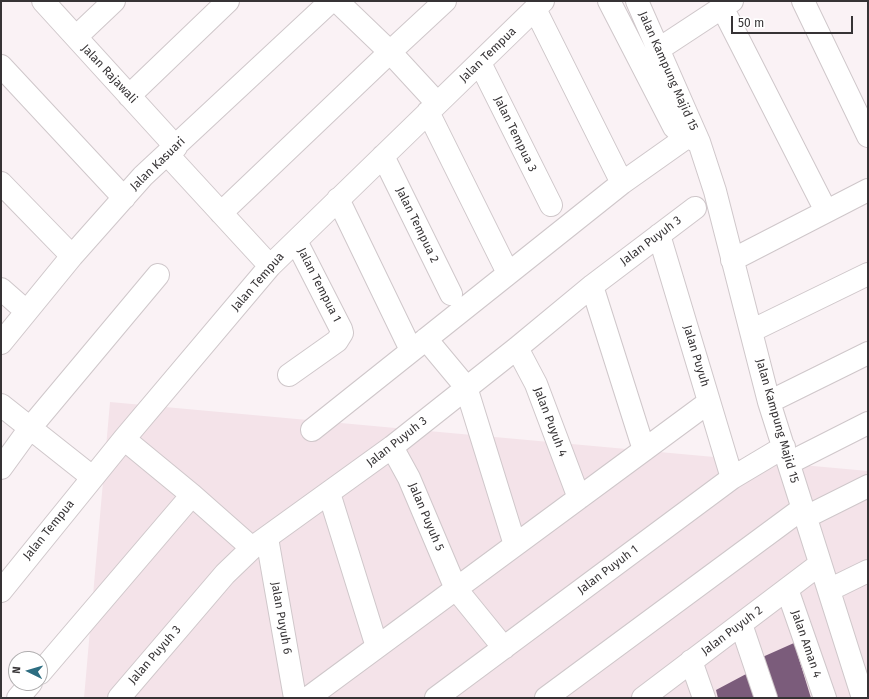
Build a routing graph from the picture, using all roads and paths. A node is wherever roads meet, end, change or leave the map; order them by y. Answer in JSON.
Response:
{"nodes":[{"id":1,"x":43,"y":1,"type":"edge"},
{"id":2,"x":114,"y":1,"type":"edge"},
{"id":3,"x":228,"y":1,"type":"edge"},
{"id":4,"x":331,"y":1,"type":"edge"},
{"id":5,"x":337,"y":1,"type":"edge"},
{"id":6,"x":445,"y":1,"type":"edge"},
{"id":7,"x":609,"y":1,"type":"edge"},
{"id":8,"x":637,"y":1,"type":"edge"},
{"id":9,"x":803,"y":1,"type":"edge"},
{"id":10,"x":727,"y":4,"type":"edge"},
{"id":11,"x":539,"y":5,"type":"edge"},
{"id":12,"x":76,"y":37,"type":"junction"},
{"id":13,"x":658,"y":49,"type":"junction"},
{"id":14,"x":390,"y":52,"type":"junction"},
{"id":15,"x":480,"y":63,"type":"junction"},
{"id":16,"x":1,"y":66,"type":"edge"},
{"id":17,"x":129,"y":96,"type":"junction"},
{"id":18,"x":433,"y":108,"type":"junction"},
{"id":19,"x":868,"y":136,"type":"edge"},
{"id":20,"x":693,"y":140,"type":"junction"},
{"id":21,"x":171,"y":150,"type":"junction"},
{"id":22,"x":383,"y":156,"type":"junction"},
{"id":23,"x":1,"y":183,"type":"edge"},
{"id":24,"x":622,"y":183,"type":"junction"},
{"id":25,"x":868,"y":190,"type":"edge"},
{"id":26,"x":124,"y":198,"type":"junction"},
{"id":27,"x":338,"y":199,"type":"junction"},
{"id":28,"x":550,"y":205,"type":"dead end"},
{"id":29,"x":696,"y":208,"type":"dead end"},
{"id":30,"x":826,"y":211,"type":"junction"},
{"id":31,"x":221,"y":213,"type":"junction"},
{"id":32,"x":659,"y":235,"type":"junction"},
{"id":33,"x":296,"y":241,"type":"junction"},
{"id":34,"x":72,"y":256,"type":"junction"},
{"id":35,"x":732,"y":260,"type":"junction"},
{"id":36,"x":270,"y":266,"type":"junction"},
{"id":37,"x":508,"y":273,"type":"junction"},
{"id":38,"x":868,"y":274,"type":"edge"},
{"id":39,"x":158,"y":275,"type":"dead end"},
{"id":40,"x":592,"y":286,"type":"junction"},
{"id":41,"x":1,"y":289,"type":"edge"},
{"id":42,"x":451,"y":294,"type":"dead end"},
{"id":43,"x":26,"y":312,"type":"junction"},
{"id":44,"x":751,"y":331,"type":"junction"},
{"id":45,"x":1,"y":343,"type":"edge"},
{"id":46,"x":419,"y":345,"type":"junction"},
{"id":47,"x":517,"y":348,"type":"junction"},
{"id":48,"x":868,"y":354,"type":"edge"},
{"id":49,"x":289,"y":375,"type":"dead end"},
{"id":50,"x":466,"y":387,"type":"junction"},
{"id":51,"x":710,"y":402,"type":"junction"},
{"id":52,"x":770,"y":402,"type":"junction"},
{"id":53,"x":1,"y":405,"type":"edge"},
{"id":54,"x":868,"y":423,"type":"edge"},
{"id":55,"x":30,"y":428,"type":"junction"},
{"id":56,"x":312,"y":430,"type":"dead end"},
{"id":57,"x":124,"y":439,"type":"junction"},
{"id":58,"x":392,"y":447,"type":"junction"},
{"id":59,"x":644,"y":450,"type":"junction"},
{"id":60,"x":786,"y":455,"type":"junction"},
{"id":61,"x":1,"y":468,"type":"edge"},
{"id":62,"x":92,"y":478,"type":"junction"},
{"id":63,"x":732,"y":478,"type":"junction"},
{"id":64,"x":868,"y":486,"type":"edge"},
{"id":65,"x":328,"y":493,"type":"junction"},
{"id":66,"x":192,"y":495,"type":"junction"},
{"id":67,"x":579,"y":498,"type":"junction"},
{"id":68,"x":804,"y":512,"type":"junction"},
{"id":69,"x":259,"y":543,"type":"junction"},
{"id":70,"x":515,"y":545,"type":"junction"},
{"id":71,"x":820,"y":564,"type":"junction"},
{"id":72,"x":868,"y":571,"type":"edge"},
{"id":73,"x":456,"y":589,"type":"junction"},
{"id":74,"x":787,"y":589,"type":"junction"},
{"id":75,"x":1,"y":590,"type":"edge"},
{"id":76,"x":829,"y":590,"type":"junction"},
{"id":77,"x":741,"y":624,"type":"junction"},
{"id":78,"x":377,"y":647,"type":"junction"},
{"id":79,"x":504,"y":648,"type":"junction"},
{"id":80,"x":691,"y":661,"type":"junction"},
{"id":81,"x":48,"y":663,"type":"edge"},
{"id":82,"x":863,"y":684,"type":"edge"},
{"id":83,"x":444,"y":696,"type":"edge"},
{"id":84,"x":119,"y":698,"type":"edge"},
{"id":85,"x":295,"y":698,"type":"edge"},
{"id":86,"x":308,"y":698,"type":"edge"},
{"id":87,"x":546,"y":698,"type":"edge"},
{"id":88,"x":643,"y":698,"type":"edge"},
{"id":89,"x":704,"y":698,"type":"edge"},
{"id":90,"x":766,"y":698,"type":"edge"},
{"id":91,"x":825,"y":698,"type":"edge"}],
"edges":[{"from":1,"to":12,"type":"street","name":"Jalan Rajawali"},
{"from":2,"to":12,"type":"street"},
{"from":3,"to":17,"type":"street"},
{"from":4,"to":21,"type":"street","name":"Jalan Kasuari"},
{"from":5,"to":14,"type":"street"},
{"from":6,"to":14,"type":"street"},
{"from":7,"to":20,"type":"street","name":"Jalan Kampung Majid 15"},
{"from":8,"to":13,"type":"street","name":"Jalan Kampung Majid 15"},
{"from":9,"to":19,"type":"street"},
{"from":10,"to":13,"type":"street"},
{"from":10,"to":30,"type":"street"},
{"from":11,"to":15,"type":"street","name":"Jalan Tempua"},
{"from":11,"to":24,"type":"street"},
{"from":12,"to":17,"type":"street","name":"Jalan Rajawali"},
{"from":13,"to":20,"type":"street","name":"Jalan Kampung Majid 15"},
{"from":14,"to":18,"type":"street"},
{"from":14,"to":31,"type":"street"},
{"from":15,"to":18,"type":"street","name":"Jalan Tempua"},
{"from":15,"to":28,"type":"street","name":"Jalan Tempua 3"},
{"from":16,"to":26,"type":"street"},
{"from":17,"to":21,"type":"street","name":"Jalan Rajawali"},
{"from":18,"to":22,"type":"street","name":"Jalan Tempua"},
{"from":18,"to":37,"type":"street"},
{"from":20,"to":24,"type":"street"},
{"from":20,"to":35,"type":"street","name":"Jalan Kampung Majid 15"},
{"from":21,"to":26,"type":"street","name":"Jalan Kasuari"},
{"from":21,"to":31,"type":"street","name":"Jalan Rajawali"},
{"from":22,"to":27,"type":"street","name":"Jalan Tempua"},
{"from":22,"to":42,"type":"street","name":"Jalan Tempua 2"},
{"from":23,"to":34,"type":"street"},
{"from":24,"to":37,"type":"street"},
{"from":25,"to":30,"type":"street"},
{"from":26,"to":34,"type":"street","name":"Jalan Kasuari"},
{"from":27,"to":33,"type":"street","name":"Jalan Tempua"},
{"from":27,"to":46,"type":"street"},
{"from":29,"to":32,"type":"street","name":"Jalan Puyuh 3"},
{"from":30,"to":35,"type":"street"},
{"from":31,"to":36,"type":"street","name":"Jalan Rajawali"},
{"from":32,"to":40,"type":"street","name":"Jalan Puyuh 3"},
{"from":32,"to":51,"type":"street","name":"Jalan Puyuh"},
{"from":33,"to":36,"type":"street","name":"Jalan Tempua"},
{"from":33,"to":49,"type":"street","name":"Jalan Tempua 1"},
{"from":34,"to":43,"type":"street","name":"Jalan Kasuari"},
{"from":35,"to":44,"type":"street","name":"Jalan Kampung Majid 15"},
{"from":36,"to":57,"type":"street","name":"Jalan Tempua"},
{"from":37,"to":46,"type":"street"},
{"from":38,"to":44,"type":"street"},
{"from":39,"to":55,"type":"street"},
{"from":40,"to":47,"type":"street","name":"Jalan Puyuh 3"},
{"from":40,"to":59,"type":"street"},
{"from":41,"to":43,"type":"street"},
{"from":43,"to":45,"type":"street","name":"Jalan Kasuari"},
{"from":44,"to":52,"type":"street","name":"Jalan Kampung Majid 15"},
{"from":46,"to":50,"type":"street"},
{"from":46,"to":56,"type":"street"},
{"from":47,"to":50,"type":"street","name":"Jalan Puyuh 3"},
{"from":47,"to":67,"type":"street","name":"Jalan Puyuh 4"},
{"from":48,"to":52,"type":"street"},
{"from":50,"to":58,"type":"street","name":"Jalan Puyuh 3"},
{"from":50,"to":70,"type":"street"},
{"from":51,"to":59,"type":"street"},
{"from":51,"to":63,"type":"street","name":"Jalan Puyuh"},
{"from":52,"to":60,"type":"street","name":"Jalan Kampung Majid 15"},
{"from":53,"to":55,"type":"street"},
{"from":54,"to":60,"type":"street","name":"Jalan Puyuh 1"},
{"from":55,"to":61,"type":"street"},
{"from":55,"to":62,"type":"street"},
{"from":57,"to":62,"type":"street","name":"Jalan Tempua"},
{"from":57,"to":66,"type":"street"},
{"from":58,"to":65,"type":"street","name":"Jalan Puyuh 3"},
{"from":58,"to":73,"type":"street","name":"Jalan Puyuh 5"},
{"from":59,"to":67,"type":"street"},
{"from":60,"to":63,"type":"street","name":"Jalan Puyuh 1"},
{"from":60,"to":68,"type":"street","name":"Jalan Kampung Majid 15"},
{"from":62,"to":75,"type":"street","name":"Jalan Tempua"},
{"from":63,"to":79,"type":"street","name":"Jalan Puyuh 1"},
{"from":64,"to":68,"type":"street"},
{"from":65,"to":69,"type":"street","name":"Jalan Puyuh 3"},
{"from":65,"to":78,"type":"street"},
{"from":66,"to":69,"type":"street"},
{"from":66,"to":81,"type":"street"},
{"from":67,"to":70,"type":"street"},
{"from":68,"to":71,"type":"street","name":"Jalan Kampung Majid 15"},
{"from":68,"to":87,"type":"street"},
{"from":69,"to":84,"type":"street","name":"Jalan Puyuh 3"},
{"from":69,"to":85,"type":"street","name":"Jalan Puyuh 6"},
{"from":70,"to":73,"type":"street"},
{"from":71,"to":74,"type":"street","name":"Jalan Puyuh 2"},
{"from":71,"to":76,"type":"street","name":"Jalan Kampung Majid 15"},
{"from":72,"to":76,"type":"street"},
{"from":73,"to":78,"type":"street"},
{"from":73,"to":79,"type":"street","name":"Jalan Puyuh 5"},
{"from":74,"to":77,"type":"street","name":"Jalan Puyuh 2"},
{"from":74,"to":91,"type":"street","name":"Jalan Aman 4"},
{"from":76,"to":82,"type":"street","name":"Jalan Kampung Majid 15"},
{"from":77,"to":80,"type":"street","name":"Jalan Puyuh 2"},
{"from":77,"to":90,"type":"street"},
{"from":78,"to":86,"type":"street"},
{"from":79,"to":83,"type":"street","name":"Jalan Puyuh 1"},
{"from":80,"to":88,"type":"street","name":"Jalan Puyuh 2"},
{"from":80,"to":89,"type":"street"}]}
